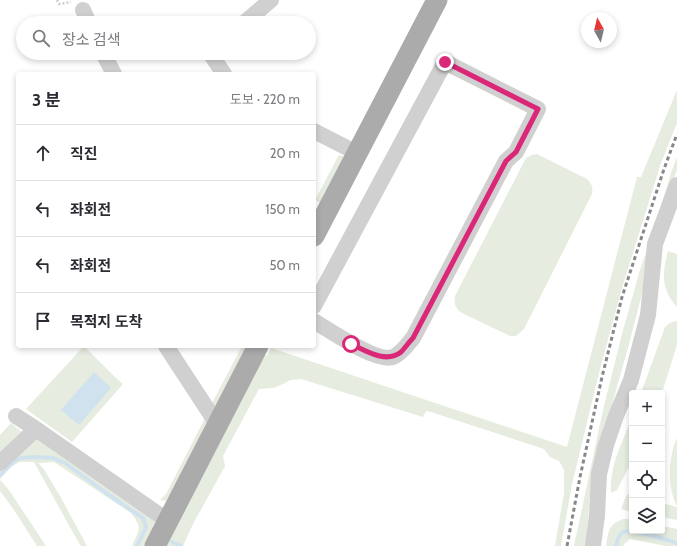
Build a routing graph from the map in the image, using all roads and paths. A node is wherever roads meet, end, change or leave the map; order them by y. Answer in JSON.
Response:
{"nodes":[{"id":1,"x":271,"y":0,"type":"edge"},
{"id":2,"x":437,"y":0,"type":"edge"},
{"id":3,"x":252,"y":16,"type":"edge"},
{"id":4,"x":107,"y":60,"type":"edge"},
{"id":5,"x":215,"y":60,"type":"edge"},
{"id":6,"x":113,"y":72,"type":"edge"},
{"id":7,"x":223,"y":72,"type":"edge"},
{"id":8,"x":316,"y":133,"type":"edge"},
{"id":9,"x":357,"y":153,"type":"junction"},
{"id":10,"x":677,"y":185,"type":"edge"},
{"id":11,"x":316,"y":232,"type":"edge"},
{"id":12,"x":316,"y":302,"type":"edge"},
{"id":13,"x":316,"y":322,"type":"edge"},
{"id":14,"x":167,"y":348,"type":"edge"},
{"id":15,"x":257,"y":348,"type":"edge"},
{"id":16,"x":16,"y":416,"type":"dead end"},
{"id":17,"x":218,"y":424,"type":"junction"},
{"id":18,"x":36,"y":429,"type":"junction"},
{"id":19,"x":0,"y":463,"type":"edge"},
{"id":20,"x":168,"y":521,"type":"junction"},
{"id":21,"x":155,"y":546,"type":"edge"},
{"id":22,"x":594,"y":546,"type":"edge"}],
"edges":[{"from":1,"to":3,"type":"street"},
{"from":2,"to":9,"type":"main road"},
{"from":4,"to":6,"type":"street"},
{"from":5,"to":7,"type":"street"},
{"from":8,"to":9,"type":"street"},
{"from":9,"to":11,"type":"main road"},
{"from":10,"to":22,"type":"street"},
{"from":12,"to":13,"type":"street"},
{"from":14,"to":17,"type":"street"},
{"from":15,"to":17,"type":"main road"},
{"from":16,"to":18,"type":"street"},
{"from":17,"to":20,"type":"main road"},
{"from":18,"to":19,"type":"street"},
{"from":18,"to":20,"type":"street"},
{"from":20,"to":21,"type":"main road"}]}
